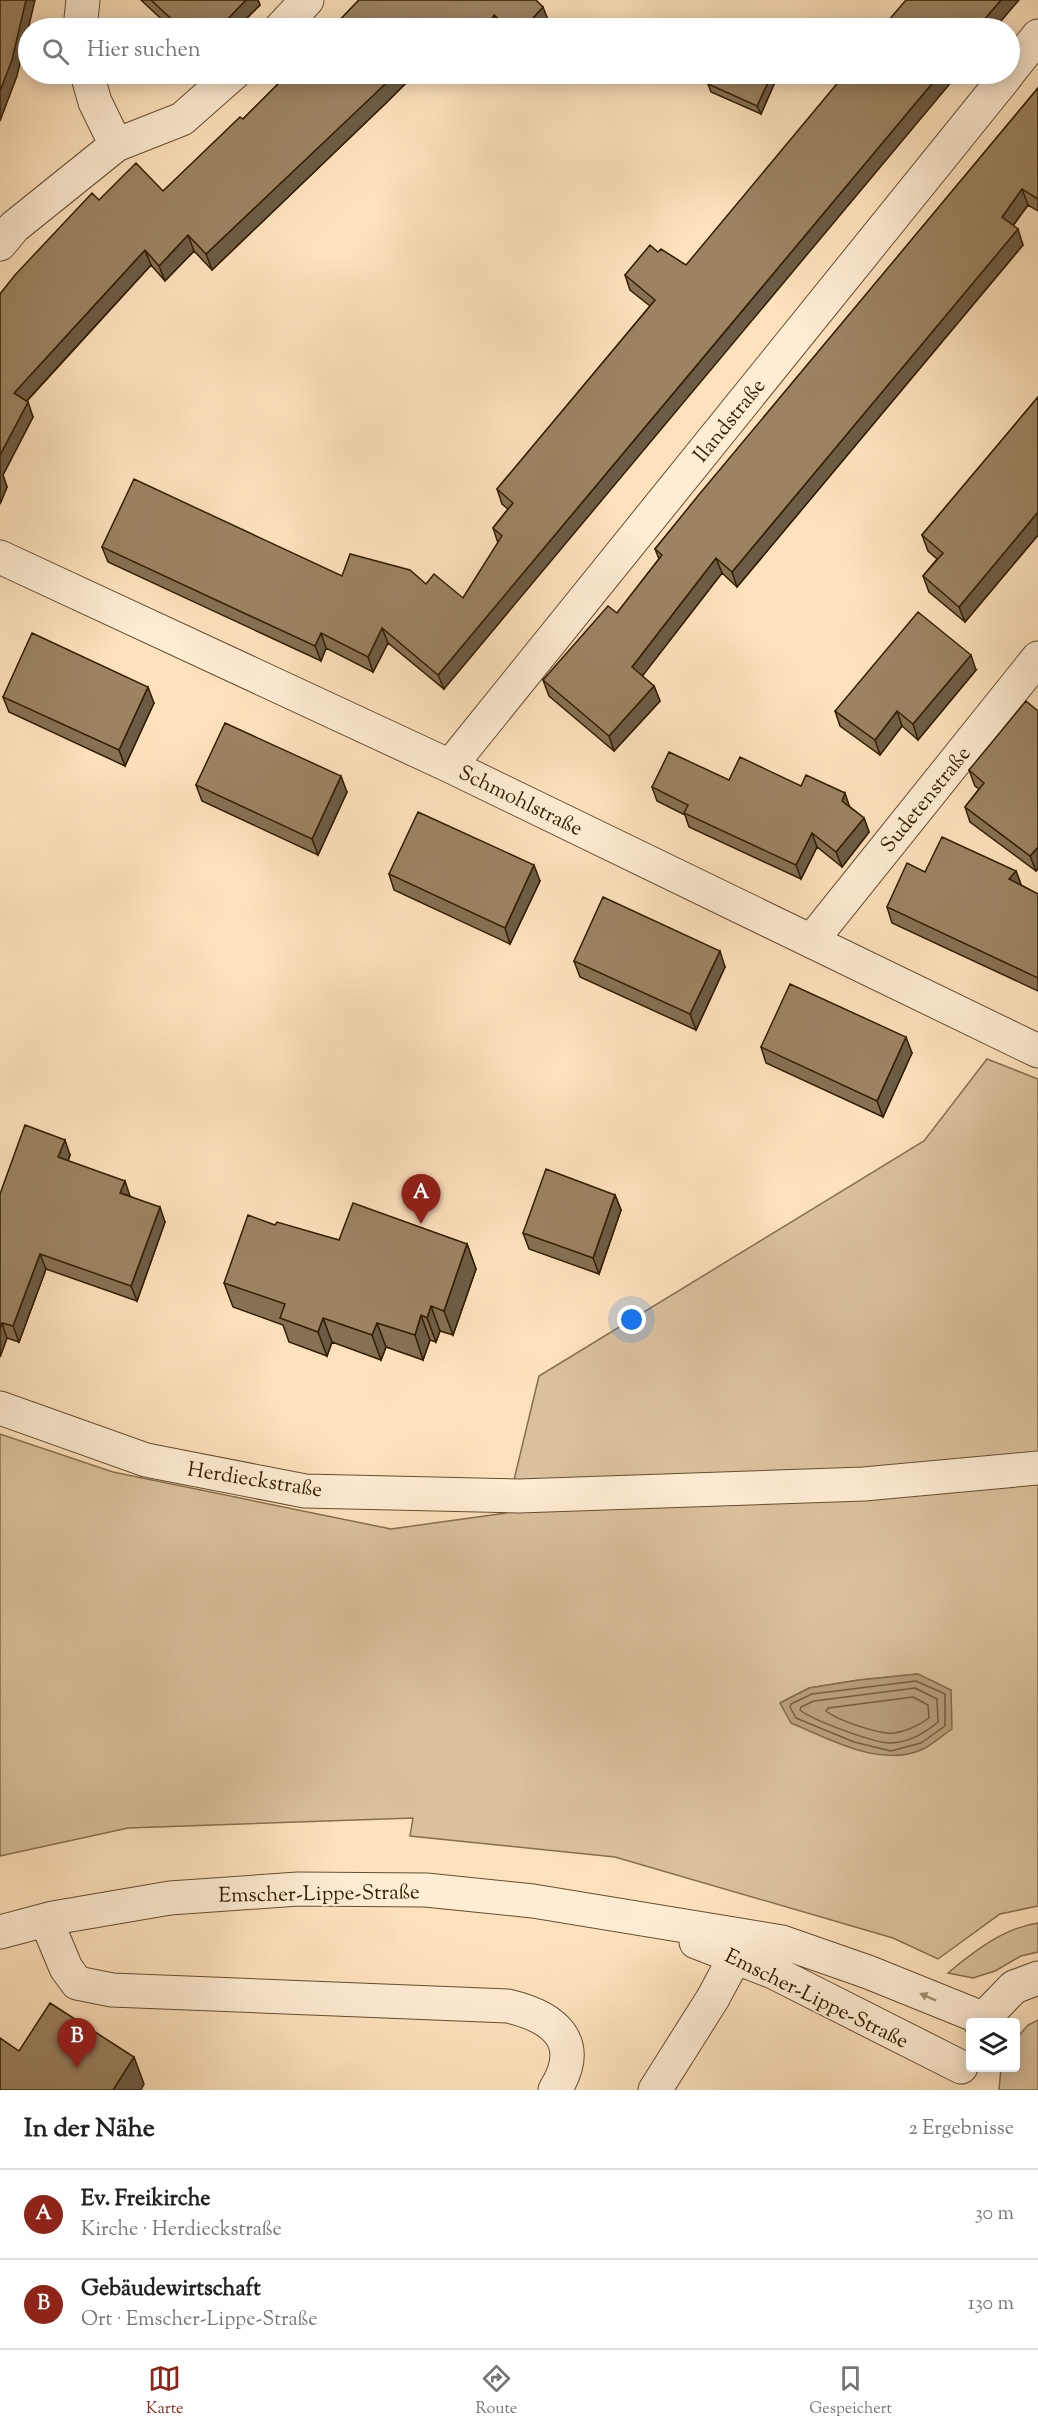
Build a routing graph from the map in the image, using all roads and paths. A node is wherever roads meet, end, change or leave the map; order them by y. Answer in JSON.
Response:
{"nodes":[{"id":1,"x":83,"y":0,"type":"edge"},
{"id":2,"x":307,"y":0,"type":"edge"},
{"id":3,"x":81,"y":18,"type":"edge"},
{"id":4,"x":290,"y":18,"type":"edge"},
{"id":5,"x":1038,"y":36,"type":"edge"},
{"id":6,"x":1020,"y":58,"type":"edge"},
{"id":7,"x":90,"y":84,"type":"edge"},
{"id":8,"x":222,"y":84,"type":"edge"},
{"id":9,"x":999,"y":84,"type":"edge"},
{"id":10,"x":116,"y":145,"type":"junction"},
{"id":11,"x":0,"y":244,"type":"edge"},
{"id":12,"x":0,"y":557,"type":"edge"},
{"id":13,"x":1038,"y":658,"type":"edge"},
{"id":14,"x":450,"y":766,"type":"junction"},
{"id":15,"x":812,"y":940,"type":"junction"},
{"id":16,"x":1038,"y":1051,"type":"edge"},
{"id":17,"x":0,"y":1408,"type":"edge"},
{"id":18,"x":1038,"y":1468,"type":"edge"},
{"id":19,"x":639,"y":1919,"type":"junction"},
{"id":20,"x":46,"y":1920,"type":"junction"},
{"id":21,"x":0,"y":1932,"type":"edge"},
{"id":22,"x":735,"y":1957,"type":"junction"},
{"id":23,"x":1038,"y":1978,"type":"edge"},
{"id":24,"x":992,"y":2018,"type":"edge"},
{"id":25,"x":966,"y":2044,"type":"edge"},
{"id":26,"x":966,"y":2046,"type":"edge"},
{"id":27,"x":555,"y":2090,"type":"edge"},
{"id":28,"x":654,"y":2090,"type":"edge"}],
"edges":[{"from":1,"to":3,"type":"street"},
{"from":2,"to":4,"type":"street"},
{"from":5,"to":6,"type":"street","name":"Ilandstraße"},
{"from":7,"to":10,"type":"street"},
{"from":8,"to":10,"type":"street"},
{"from":9,"to":14,"type":"street","name":"Ilandstraße"},
{"from":10,"to":11,"type":"street"},
{"from":12,"to":14,"type":"street","name":"Schmohlstraße"},
{"from":13,"to":15,"type":"street","name":"Sudetenstraße"},
{"from":14,"to":15,"type":"street","name":"Schmohlstraße"},
{"from":15,"to":16,"type":"street","name":"Schmohlstraße"},
{"from":17,"to":18,"type":"street","name":"Herdieckstraße"},
{"from":19,"to":20,"type":"street","name":"Emscher-Lippe-Straße"},
{"from":19,"to":22,"type":"street","name":"Emscher-Lippe-Straße"},
{"from":25,"to":19,"type":"street","name":"Emscher-Lippe-Straße","one_way":true},
{"from":20,"to":21,"type":"street","name":"Emscher-Lippe-Straße"},
{"from":20,"to":27,"type":"street"},
{"from":22,"to":26,"type":"street","name":"Emscher-Lippe-Straße"},
{"from":22,"to":28,"type":"street"},
{"from":23,"to":24,"type":"street"}]}
